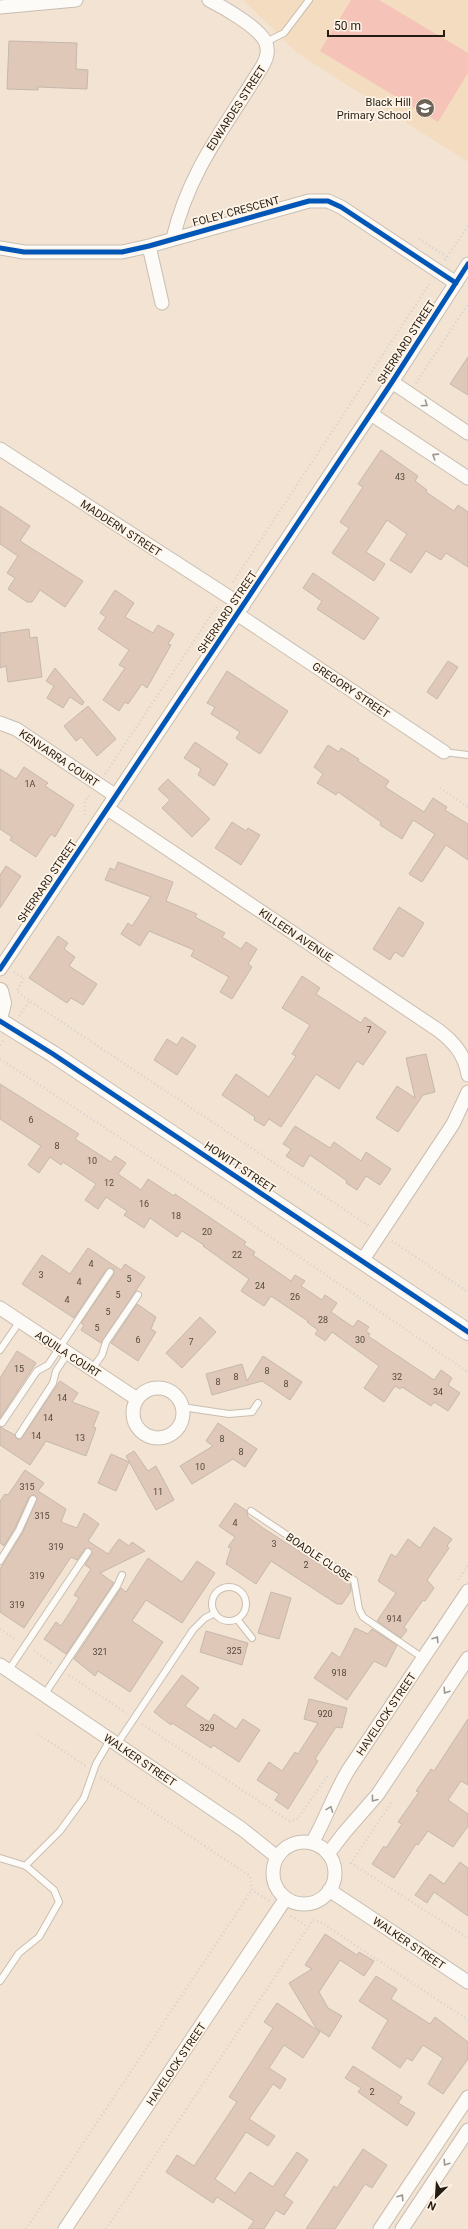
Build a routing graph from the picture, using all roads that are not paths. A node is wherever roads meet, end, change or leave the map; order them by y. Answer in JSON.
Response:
{"nodes":[{"id":1,"x":76,"y":0,"type":"edge"},
{"id":2,"x":209,"y":0,"type":"edge"},
{"id":3,"x":309,"y":0,"type":"edge"},
{"id":4,"x":0,"y":7,"type":"edge"},
{"id":5,"x":265,"y":42,"type":"junction"},
{"id":6,"x":173,"y":238,"type":"junction"},
{"id":7,"x":149,"y":246,"type":"junction"},
{"id":8,"x":0,"y":248,"type":"edge"},
{"id":9,"x":468,"y":264,"type":"edge"},
{"id":10,"x":456,"y":283,"type":"junction"},
{"id":11,"x":162,"y":303,"type":"dead end"},
{"id":12,"x":392,"y":382,"type":"junction"},
{"id":13,"x":371,"y":414,"type":"junction"},
{"id":14,"x":468,"y":433,"type":"edge"},
{"id":15,"x":0,"y":449,"type":"edge"},
{"id":16,"x":468,"y":478,"type":"edge"},
{"id":17,"x":240,"y":610,"type":"junction"},
{"id":18,"x":0,"y":724,"type":"edge"},
{"id":19,"x":444,"y":752,"type":"joint"},
{"id":20,"x":468,"y":755,"type":"edge"},
{"id":21,"x":116,"y":796,"type":"junction"},
{"id":22,"x":108,"y":809,"type":"junction"},
{"id":23,"x":1,"y":967,"type":"edge"},
{"id":24,"x":0,"y":991,"type":"edge"},
{"id":25,"x":0,"y":1014,"type":"edge"},
{"id":26,"x":0,"y":1021,"type":"edge"},
{"id":27,"x":468,"y":1072,"type":"edge"},
{"id":28,"x":468,"y":1092,"type":"edge"},
{"id":29,"x":362,"y":1261,"type":"junction"},
{"id":30,"x":110,"y":1272,"type":"dead end"},
{"id":31,"x":138,"y":1295,"type":"dead end"},
{"id":32,"x":0,"y":1308,"type":"edge"},
{"id":33,"x":20,"y":1321,"type":"junction"},
{"id":34,"x":468,"y":1332,"type":"edge"},
{"id":35,"x":0,"y":1350,"type":"edge"},
{"id":36,"x":63,"y":1350,"type":"junction"},
{"id":37,"x":92,"y":1369,"type":"junction"},
{"id":38,"x":137,"y":1399,"type":"junction"},
{"id":39,"x":258,"y":1403,"type":"dead end"},
{"id":40,"x":182,"y":1407,"type":"junction"},
{"id":41,"x":2,"y":1423,"type":"dead end"},
{"id":42,"x":19,"y":1435,"type":"dead end"},
{"id":43,"x":33,"y":1499,"type":"dead end"},
{"id":44,"x":251,"y":1511,"type":"dead end"},
{"id":45,"x":88,"y":1552,"type":"dead end"},
{"id":46,"x":0,"y":1561,"type":"edge"},
{"id":47,"x":122,"y":1575,"type":"dead end"},
{"id":48,"x":468,"y":1591,"type":"edge"},
{"id":49,"x":215,"y":1613,"type":"junction"},
{"id":50,"x":237,"y":1619,"type":"junction"},
{"id":51,"x":252,"y":1638,"type":"dead end"},
{"id":52,"x":423,"y":1658,"type":"junction"},
{"id":53,"x":468,"y":1658,"type":"edge"},
{"id":54,"x":4,"y":1668,"type":"edge"},
{"id":55,"x":464,"y":1672,"type":"edge"},
{"id":56,"x":44,"y":1695,"type":"junction"},
{"id":57,"x":113,"y":1742,"type":"junction"},
{"id":58,"x":312,"y":1843,"type":"junction"},
{"id":59,"x":328,"y":1854,"type":"junction"},
{"id":60,"x":277,"y":1857,"type":"junction"},
{"id":61,"x":0,"y":1858,"type":"edge"},
{"id":62,"x":25,"y":1866,"type":"junction"},
{"id":63,"x":329,"y":1890,"type":"junction"},
{"id":64,"x":283,"y":1903,"type":"junction"},
{"id":65,"x":0,"y":1981,"type":"edge"},
{"id":66,"x":468,"y":1982,"type":"edge"},
{"id":67,"x":468,"y":2097,"type":"edge"},
{"id":68,"x":468,"y":2130,"type":"edge"},
{"id":69,"x":65,"y":2229,"type":"edge"},
{"id":70,"x":380,"y":2229,"type":"edge"},
{"id":71,"x":402,"y":2229,"type":"edge"}],
"edges":[{"from":1,"to":4,"type":"street"},
{"from":2,"to":5,"type":"street"},
{"from":3,"to":5,"type":"lane"},
{"from":5,"to":6,"type":"street","name":"EDWARDES STREET"},
{"from":6,"to":7,"type":"street","name":"FOLEY CRESCENT"},
{"from":6,"to":10,"type":"street","name":"FOLEY CRESCENT"},
{"from":7,"to":8,"type":"street","name":"FOLEY CRESCENT"},
{"from":7,"to":11,"type":"street"},
{"from":9,"to":10,"type":"street","name":"SHERRARD STREET"},
{"from":10,"to":12,"type":"street","name":"SHERRARD STREET"},
{"from":12,"to":13,"type":"street","name":"SHERRARD STREET"},
{"from":12,"to":14,"type":"street","one_way":true},
{"from":16,"to":13,"type":"street","one_way":true},
{"from":13,"to":17,"type":"street","name":"SHERRARD STREET"},
{"from":15,"to":17,"type":"street","name":"MADDERN STREET"},
{"from":17,"to":19,"type":"street","name":"GREGORY STREET"},
{"from":17,"to":21,"type":"street","name":"SHERRARD STREET"},
{"from":18,"to":21,"type":"street","name":"KENVARRA COURT"},
{"from":19,"to":20,"type":"lane","name":"GREGORY STREET"},
{"from":21,"to":22,"type":"street","name":"SHERRARD STREET"},
{"from":22,"to":23,"type":"street","name":"SHERRARD STREET"},
{"from":22,"to":27,"type":"street","name":"KILLEEN AVENUE"},
{"from":24,"to":25,"type":"street"},
{"from":26,"to":29,"type":"street","name":"HOWITT STREET"},
{"from":28,"to":29,"type":"street"},
{"from":29,"to":34,"type":"street","name":"HOWITT STREET"},
{"from":30,"to":36,"type":"lane"},
{"from":31,"to":37,"type":"lane"},
{"from":32,"to":33,"type":"street","name":"AQUILA COURT"},
{"from":33,"to":35,"type":"lane"},
{"from":33,"to":36,"type":"street","name":"AQUILA COURT"},
{"from":36,"to":37,"type":"street","name":"AQUILA COURT"},
{"from":36,"to":41,"type":"lane"},
{"from":36,"to":42,"type":"lane"},
{"from":37,"to":38,"type":"street","name":"AQUILA COURT"},
{"from":38,"to":40,"type":"street"},
{"from":38,"to":40,"type":"street"},
{"from":39,"to":40,"type":"lane"},
{"from":43,"to":46,"type":"lane"},
{"from":44,"to":52,"type":"lane","name":"BOADLE CLOSE"},
{"from":45,"to":54,"type":"lane"},
{"from":47,"to":56,"type":"lane"},
{"from":52,"to":48,"type":"street","name":"HAVELOCK STREET","one_way":true},
{"from":49,"to":50,"type":"lane"},
{"from":49,"to":50,"type":"lane"},
{"from":49,"to":57,"type":"lane"},
{"from":50,"to":51,"type":"lane"},
{"from":58,"to":52,"type":"street","name":"HAVELOCK STREET","one_way":true},
{"from":53,"to":55,"type":"street"},
{"from":54,"to":56,"type":"street","name":"WALKER STREET"},
{"from":55,"to":59,"type":"street","one_way":true},
{"from":56,"to":57,"type":"street","name":"WALKER STREET"},
{"from":57,"to":60,"type":"street","name":"WALKER STREET"},
{"from":57,"to":62,"type":"lane"},
{"from":58,"to":59,"type":"street"},
{"from":58,"to":60,"type":"street"},
{"from":59,"to":63,"type":"street"},
{"from":60,"to":64,"type":"street"},
{"from":61,"to":62,"type":"lane"},
{"from":62,"to":65,"type":"lane"},
{"from":63,"to":64,"type":"street"},
{"from":63,"to":66,"type":"street","name":"WALKER STREET"},
{"from":64,"to":69,"type":"street","name":"HAVELOCK STREET"},
{"from":70,"to":67,"type":"street","one_way":true},
{"from":68,"to":71,"type":"street","one_way":true}]}
